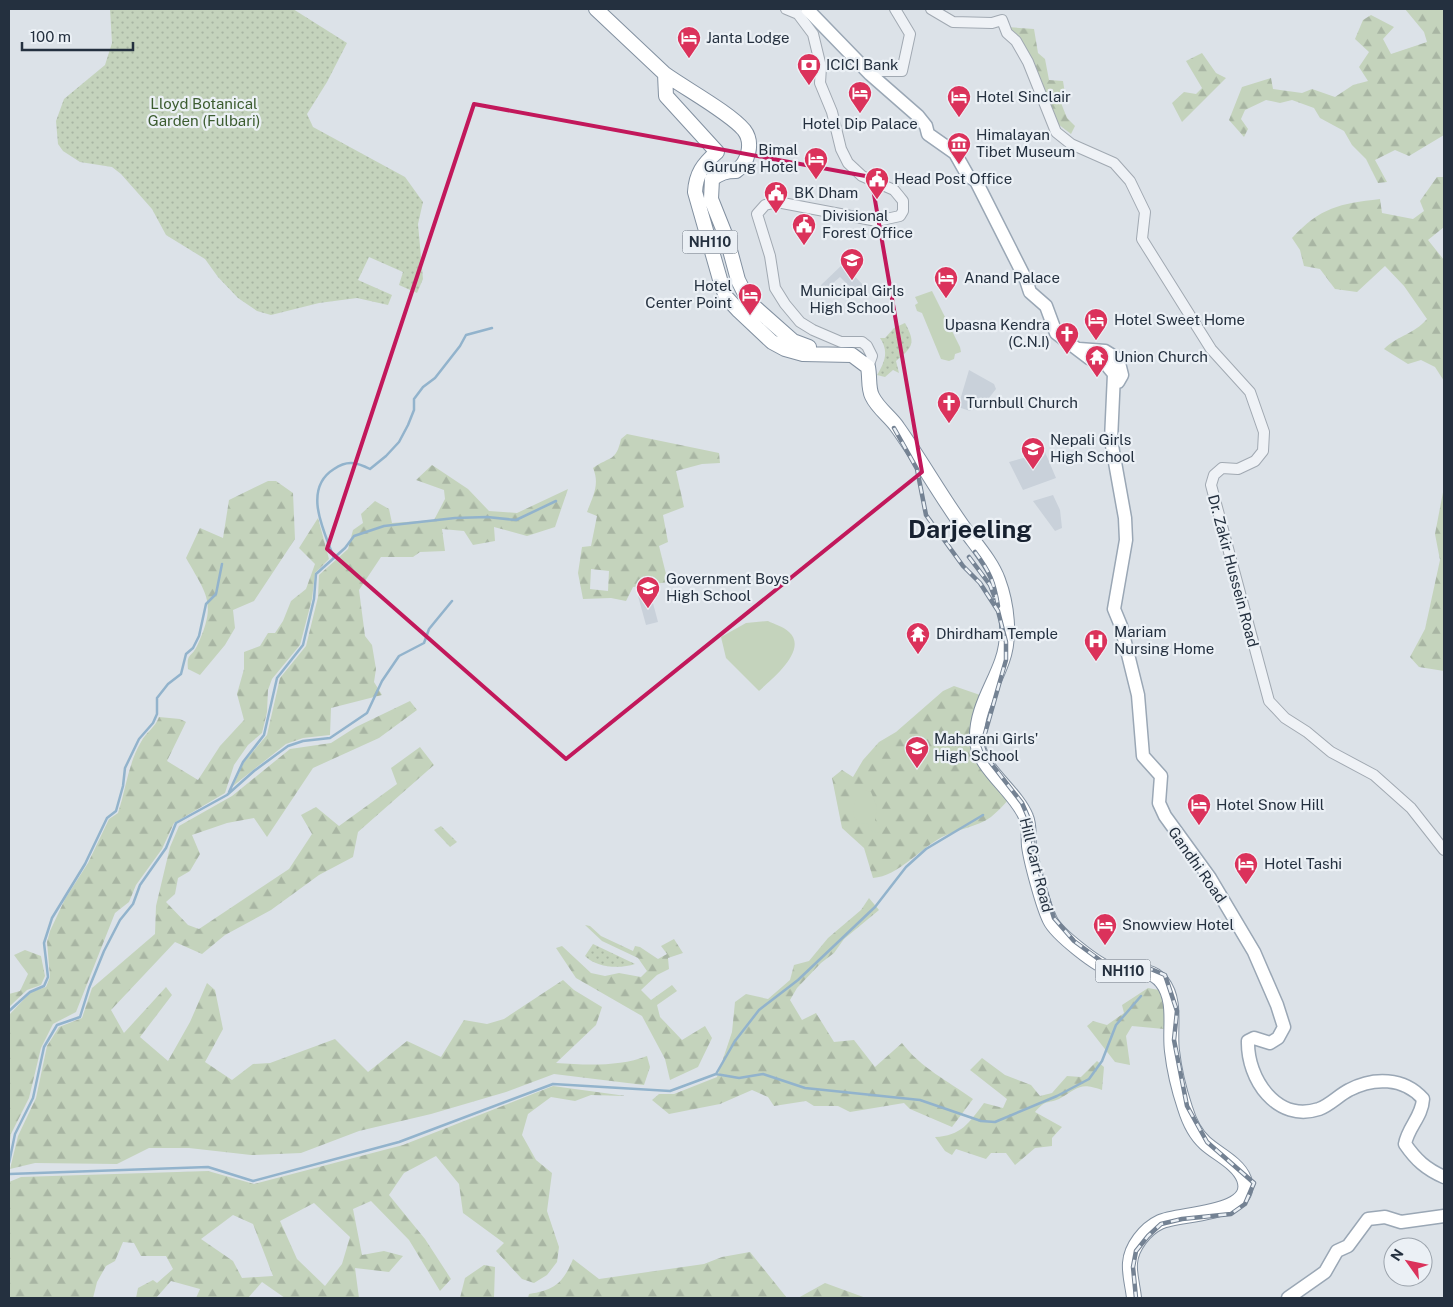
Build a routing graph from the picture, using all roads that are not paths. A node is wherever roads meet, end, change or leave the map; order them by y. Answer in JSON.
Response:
{"nodes":[{"id":1,"x":596,"y":9,"type":"edge"},
{"id":2,"x":786,"y":9,"type":"edge"},
{"id":3,"x":807,"y":9,"type":"edge"},
{"id":4,"x":895,"y":9,"type":"edge"},
{"id":5,"x":931,"y":9,"type":"edge"},
{"id":6,"x":858,"y":62,"type":"junction"},
{"id":7,"x":664,"y":73,"type":"junction"},
{"id":8,"x":847,"y":354,"type":"junction"},
{"id":9,"x":868,"y":367,"type":"junction"},
{"id":10,"x":1444,"y":850,"type":"edge"},
{"id":11,"x":1444,"y":1177,"type":"edge"},
{"id":12,"x":1444,"y":1216,"type":"edge"},
{"id":13,"x":1134,"y":1298,"type":"edge"},
{"id":14,"x":1288,"y":1298,"type":"edge"}],
"edges":[{"from":1,"to":7,"type":"highway"},
{"from":2,"to":9,"type":"street"},
{"from":3,"to":6,"type":"main road","name":"Gandhi Road"},
{"from":4,"to":6,"type":"street"},
{"from":5,"to":10,"type":"street","name":"Dr. Zakir Hussein Road"},
{"from":6,"to":11,"type":"main road","name":"Gandhi Road"},
{"from":7,"to":8,"type":"highway","number":"NH110"},
{"from":7,"to":8,"type":"highway"},
{"from":8,"to":9,"type":"highway"},
{"from":9,"to":13,"type":"highway","name":"Hill Cart Road","number":"NH110"},
{"from":12,"to":14,"type":"main road"}]}
